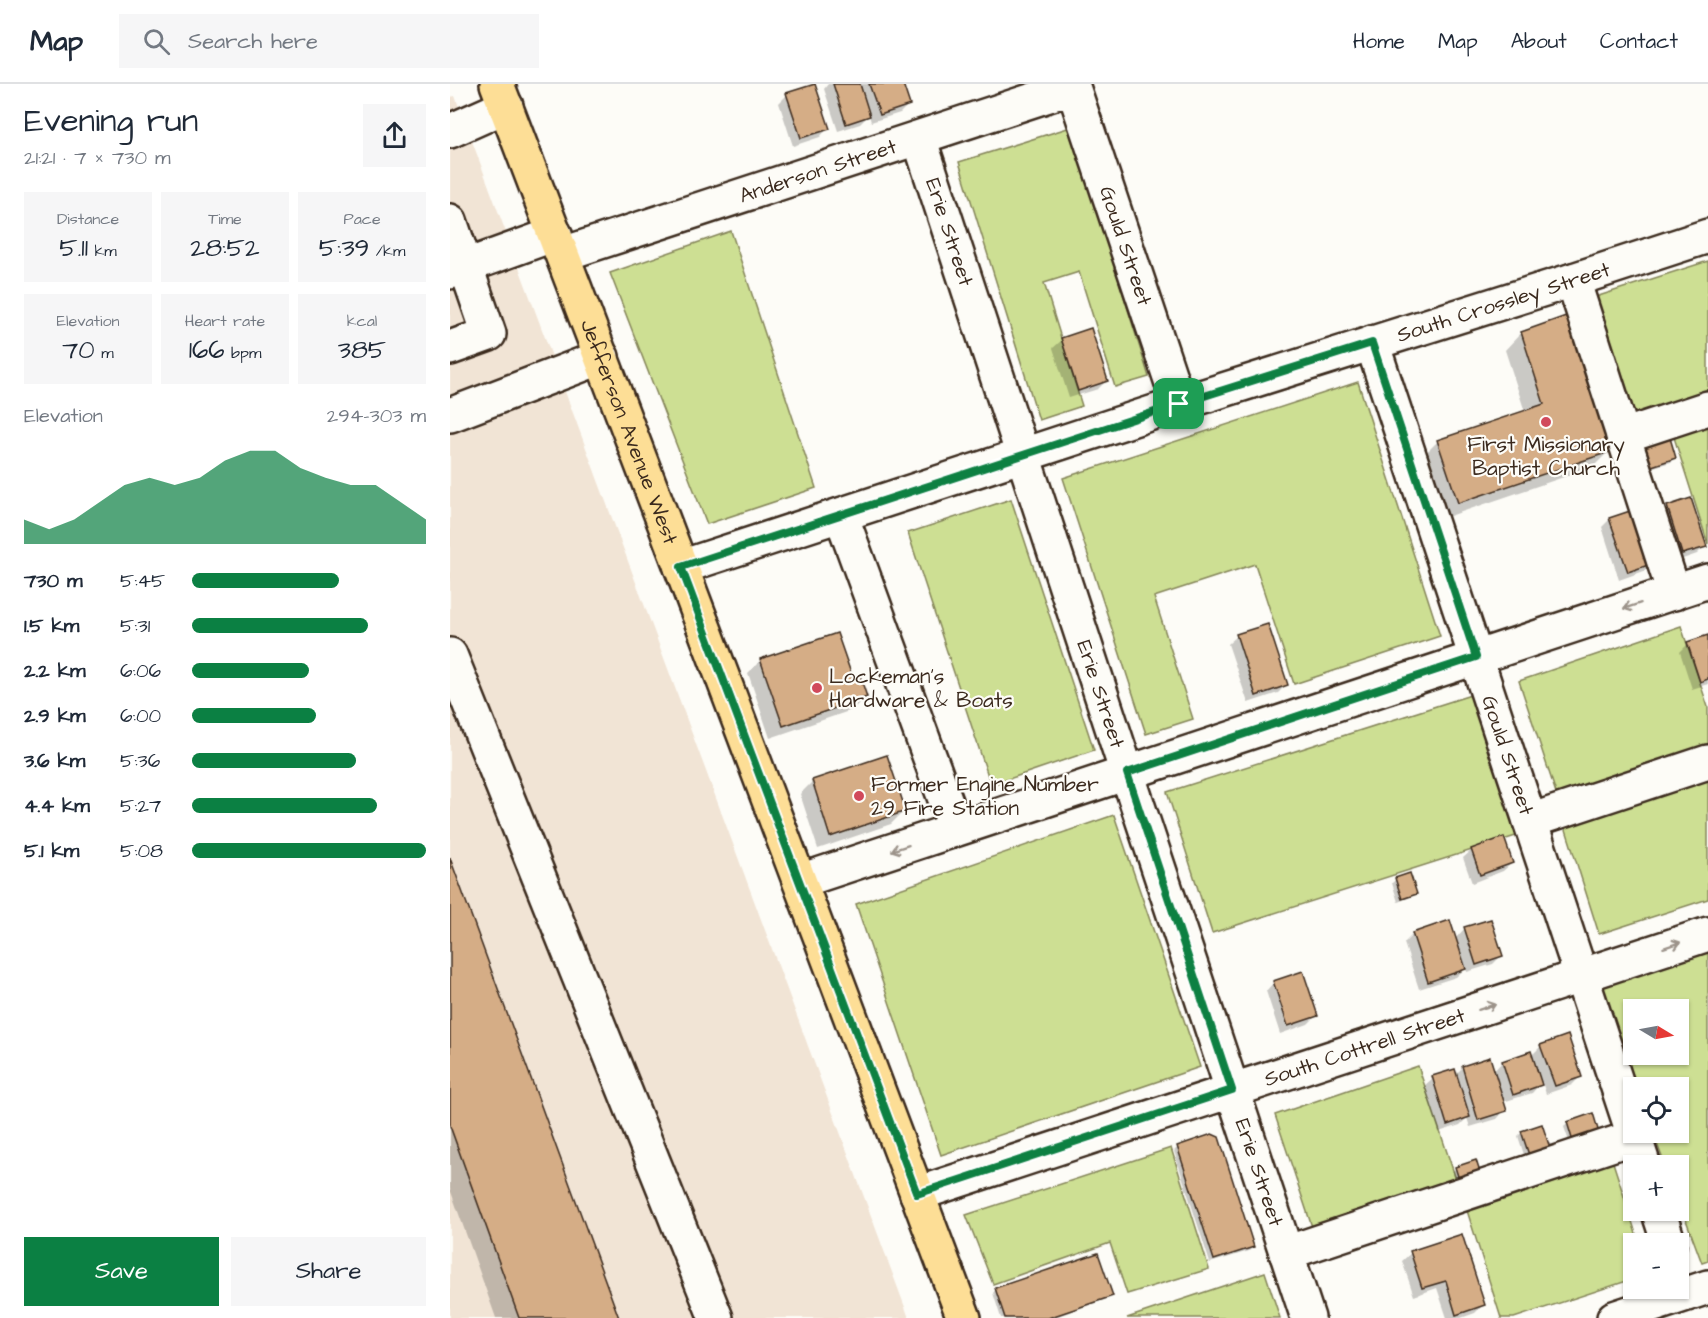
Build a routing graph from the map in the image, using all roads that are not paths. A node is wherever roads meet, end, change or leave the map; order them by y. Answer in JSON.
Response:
{"nodes":[{"id":1,"x":1073,"y":87,"type":"joint"},
{"id":2,"x":502,"y":95,"type":"edge"},
{"id":3,"x":450,"y":131,"type":"edge"},
{"id":4,"x":919,"y":138,"type":"junction"},
{"id":5,"x":450,"y":221,"type":"edge"},
{"id":6,"x":1708,"y":236,"type":"edge"},
{"id":7,"x":559,"y":244,"type":"junction"},
{"id":8,"x":459,"y":269,"type":"edge"},
{"id":9,"x":1573,"y":280,"type":"junction"},
{"id":10,"x":1372,"y":343,"type":"junction"},
{"id":11,"x":450,"y":348,"type":"edge"},
{"id":12,"x":602,"y":357,"type":"junction"},
{"id":13,"x":1179,"y":404,"type":"junction"},
{"id":14,"x":1708,"y":408,"type":"edge"},
{"id":15,"x":450,"y":415,"type":"edge"},
{"id":16,"x":1623,"y":436,"type":"junction"},
{"id":17,"x":1023,"y":455,"type":"junction"},
{"id":18,"x":841,"y":515,"type":"junction"},
{"id":19,"x":681,"y":567,"type":"junction"},
{"id":20,"x":1708,"y":581,"type":"edge"},
{"id":21,"x":1674,"y":593,"type":"junction"},
{"id":22,"x":450,"y":655,"type":"edge"},
{"id":23,"x":1476,"y":657,"type":"junction"},
{"id":24,"x":1708,"y":762,"type":"edge"},
{"id":25,"x":1127,"y":773,"type":"junction"},
{"id":26,"x":1530,"y":821,"type":"junction"},
{"id":27,"x":956,"y":829,"type":"junction"},
{"id":28,"x":800,"y":881,"type":"junction"},
{"id":29,"x":1708,"y":934,"type":"edge"},
{"id":30,"x":1581,"y":976,"type":"junction"},
{"id":31,"x":1232,"y":1090,"type":"junction"},
{"id":32,"x":1639,"y":1151,"type":"edge"},
{"id":33,"x":917,"y":1194,"type":"junction"},
{"id":34,"x":1286,"y":1253,"type":"junction"},
{"id":35,"x":1692,"y":1293,"type":"edge"},
{"id":36,"x":716,"y":1318,"type":"edge"},
{"id":37,"x":964,"y":1318,"type":"edge"},
{"id":38,"x":1308,"y":1318,"type":"edge"},
{"id":39,"x":1614,"y":1318,"type":"edge"}],
"edges":[{"from":1,"to":4,"type":"street","name":"Anderson Street"},
{"from":1,"to":13,"type":"street","name":"Gould Street"},
{"from":2,"to":3,"type":"street"},
{"from":2,"to":7,"type":"main road","name":"Jefferson Avenue West"},
{"from":4,"to":7,"type":"street","name":"Anderson Street"},
{"from":4,"to":17,"type":"street","name":"Erie Street"},
{"from":5,"to":8,"type":"street"},
{"from":6,"to":9,"type":"street","name":"South Crossley Street"},
{"from":7,"to":8,"type":"street","name":"Anderson Street"},
{"from":7,"to":12,"type":"main road","name":"Jefferson Avenue West"},
{"from":8,"to":11,"type":"street"},
{"from":9,"to":10,"type":"street","name":"South Crossley Street"},
{"from":9,"to":16,"type":"street"},
{"from":10,"to":13,"type":"street","name":"South Crossley Street"},
{"from":10,"to":23,"type":"street","name":"Gould Street"},
{"from":12,"to":15,"type":"street"},
{"from":12,"to":19,"type":"main road","name":"Jefferson Avenue West"},
{"from":13,"to":17,"type":"street","name":"South Crossley Street"},
{"from":14,"to":16,"type":"street"},
{"from":16,"to":21,"type":"street"},
{"from":17,"to":18,"type":"street","name":"South Crossley Street"},
{"from":17,"to":25,"type":"street","name":"Erie Street"},
{"from":18,"to":19,"type":"street","name":"South Crossley Street"},
{"from":18,"to":27,"type":"street"},
{"from":19,"to":28,"type":"main road","name":"Jefferson Avenue West"},
{"from":20,"to":21,"type":"street"},
{"from":21,"to":23,"type":"street","one_way":true},
{"from":22,"to":36,"type":"street"},
{"from":23,"to":25,"type":"street"},
{"from":23,"to":26,"type":"street","name":"Gould Street"},
{"from":24,"to":26,"type":"street"},
{"from":25,"to":27,"type":"street"},
{"from":25,"to":31,"type":"street","name":"Erie Street"},
{"from":26,"to":30,"type":"street","name":"Gould Street"},
{"from":27,"to":28,"type":"street","one_way":true},
{"from":28,"to":33,"type":"main road","name":"Jefferson Avenue West"},
{"from":30,"to":29,"type":"street","name":"South Cottrell Street","one_way":true},
{"from":31,"to":30,"type":"street","name":"South Cottrell Street","one_way":true},
{"from":30,"to":32,"type":"street","name":"Gould Street"},
{"from":31,"to":33,"type":"street","name":"South Cottrell Street"},
{"from":31,"to":34,"type":"street","name":"Erie Street"},
{"from":32,"to":34,"type":"street"},
{"from":33,"to":37,"type":"main road","name":"Jefferson Avenue West"},
{"from":34,"to":38,"type":"street","name":"Erie Street"},
{"from":35,"to":39,"type":"street"}]}
